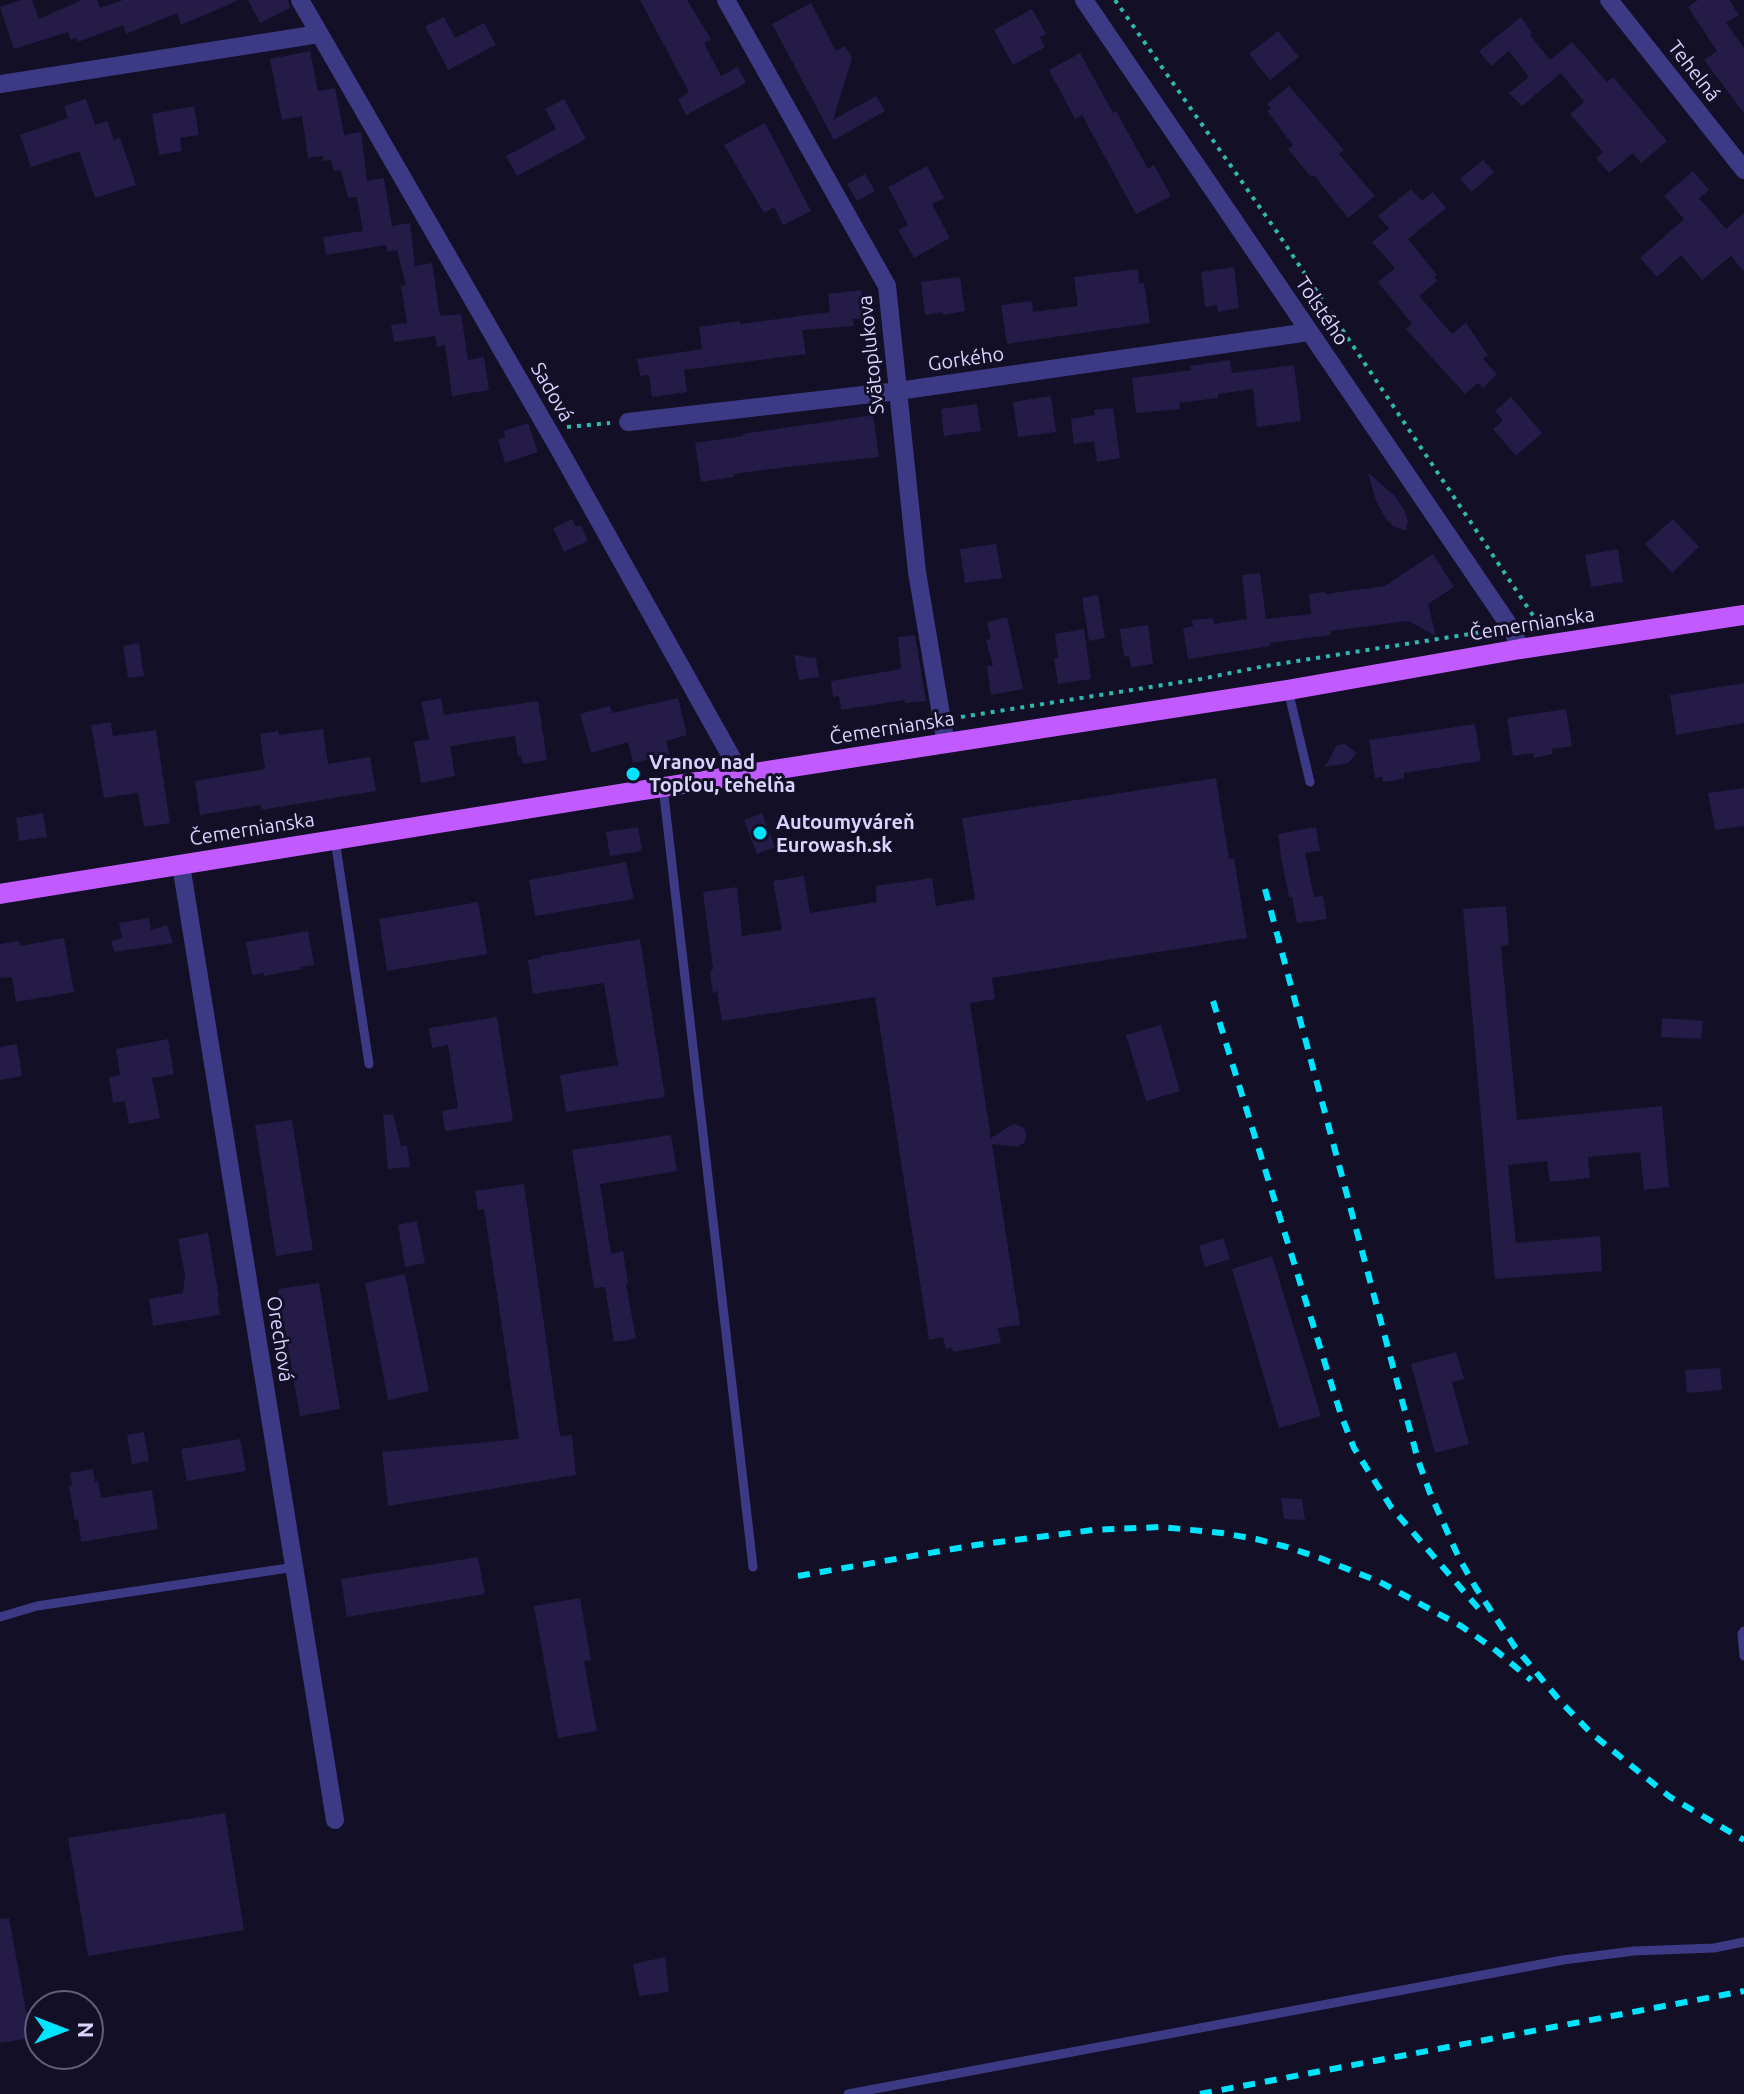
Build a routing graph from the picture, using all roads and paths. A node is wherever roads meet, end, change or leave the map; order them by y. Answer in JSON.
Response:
{"nodes":[{"id":1,"x":300,"y":0,"type":"edge"},
{"id":2,"x":726,"y":0,"type":"edge"},
{"id":3,"x":1084,"y":0,"type":"edge"},
{"id":4,"x":1115,"y":0,"type":"edge"},
{"id":5,"x":1609,"y":0,"type":"edge"},
{"id":6,"x":319,"y":34,"type":"junction"},
{"id":7,"x":0,"y":84,"type":"edge"},
{"id":8,"x":1744,"y":170,"type":"edge"},
{"id":9,"x":1309,"y":332,"type":"junction"},
{"id":10,"x":898,"y":391,"type":"junction"},
{"id":11,"x":628,"y":422,"type":"joint"},
{"id":12,"x":549,"y":432,"type":"junction"},
{"id":13,"x":1744,"y":615,"type":"edge"},
{"id":14,"x":1541,"y":628,"type":"dead end"},
{"id":15,"x":1492,"y":631,"type":"dead end"},
{"id":16,"x":1520,"y":649,"type":"junction"},
{"id":17,"x":1288,"y":690,"type":"junction"},
{"id":18,"x":954,"y":718,"type":"dead end"},
{"id":19,"x":946,"y":744,"type":"junction"},
{"id":20,"x":742,"y":776,"type":"junction"},
{"id":21,"x":1310,"y":782,"type":"dead end"},
{"id":22,"x":663,"y":787,"type":"junction"},
{"id":23,"x":335,"y":840,"type":"junction"},
{"id":24,"x":181,"y":865,"type":"junction"},
{"id":25,"x":0,"y":894,"type":"edge"},
{"id":26,"x":369,"y":1064,"type":"dead end"},
{"id":27,"x":295,"y":1567,"type":"junction"},
{"id":28,"x":753,"y":1567,"type":"dead end"},
{"id":29,"x":0,"y":1617,"type":"edge"},
{"id":30,"x":1744,"y":1631,"type":"edge"},
{"id":31,"x":1744,"y":1656,"type":"edge"},
{"id":32,"x":335,"y":1820,"type":"dead end"},
{"id":33,"x":1744,"y":1942,"type":"edge"},
{"id":34,"x":848,"y":2094,"type":"edge"}],
"edges":[{"from":1,"to":6,"type":"street","name":"Sadová"},
{"from":2,"to":10,"type":"street","name":"Svätoplukova"},
{"from":3,"to":9,"type":"street","name":"Tolstého"},
{"from":4,"to":14,"type":"path"},
{"from":5,"to":8,"type":"street","name":"Tehelná"},
{"from":6,"to":7,"type":"street"},
{"from":6,"to":12,"type":"street","name":"Sadová"},
{"from":9,"to":10,"type":"street","name":"Gorkého"},
{"from":9,"to":16,"type":"street","name":"Tolstého"},
{"from":10,"to":11,"type":"street","name":"Gorkého"},
{"from":10,"to":19,"type":"street","name":"Svätoplukova"},
{"from":11,"to":12,"type":"path"},
{"from":12,"to":20,"type":"street","name":"Sadová"},
{"from":13,"to":16,"type":"main road","name":"Čemernianska"},
{"from":15,"to":18,"type":"path"},
{"from":16,"to":17,"type":"main road","name":"Čemernianska"},
{"from":17,"to":19,"type":"main road","name":"Čemernianska"},
{"from":17,"to":21,"type":"lane"},
{"from":19,"to":20,"type":"main road","name":"Čemernianska"},
{"from":20,"to":22,"type":"main road","name":"Čemernianska"},
{"from":22,"to":23,"type":"main road","name":"Čemernianska"},
{"from":22,"to":28,"type":"lane"},
{"from":23,"to":24,"type":"main road","name":"Čemernianska"},
{"from":23,"to":26,"type":"lane"},
{"from":24,"to":25,"type":"main road","name":"Čemernianska"},
{"from":24,"to":27,"type":"street","name":"Orechová"},
{"from":27,"to":29,"type":"lane"},
{"from":27,"to":32,"type":"street","name":"Orechová"},
{"from":30,"to":31,"type":"lane"},
{"from":33,"to":34,"type":"lane"}]}
